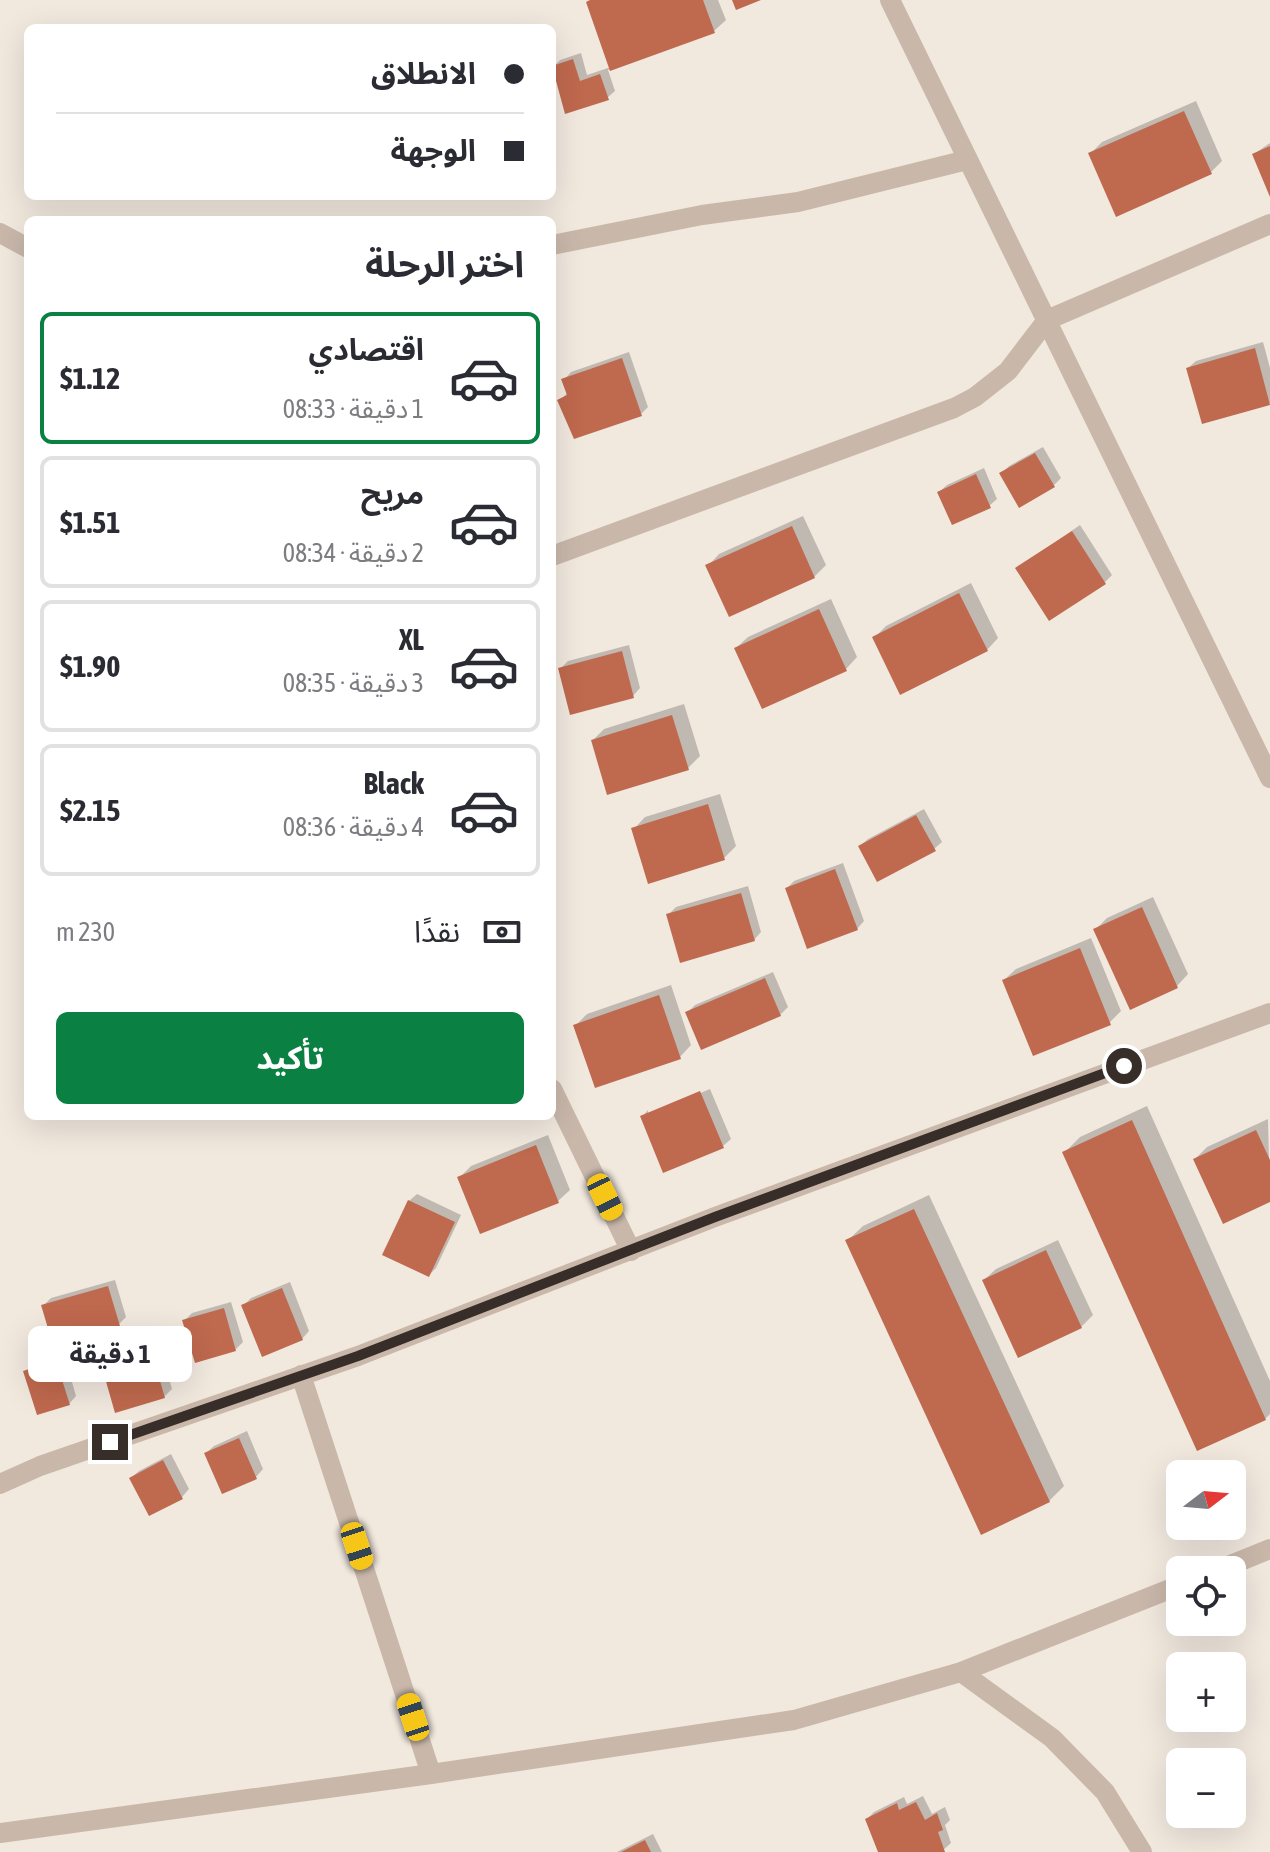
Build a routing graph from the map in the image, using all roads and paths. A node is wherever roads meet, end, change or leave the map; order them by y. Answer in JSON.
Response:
{"nodes":[{"id":1,"x":890,"y":0,"type":"edge"},
{"id":2,"x":967,"y":160,"type":"junction"},
{"id":3,"x":1270,"y":224,"type":"edge"},
{"id":4,"x":0,"y":233,"type":"edge"},
{"id":5,"x":556,"y":244,"type":"edge"},
{"id":6,"x":24,"y":246,"type":"edge"},
{"id":7,"x":1047,"y":320,"type":"junction"},
{"id":8,"x":556,"y":555,"type":"edge"},
{"id":9,"x":1270,"y":778,"type":"edge"},
{"id":10,"x":1270,"y":1013,"type":"edge"},
{"id":11,"x":556,"y":1097,"type":"edge"},
{"id":12,"x":631,"y":1251,"type":"junction"},
{"id":13,"x":301,"y":1375,"type":"junction"},
{"id":14,"x":0,"y":1484,"type":"edge"},
{"id":15,"x":1270,"y":1549,"type":"edge"},
{"id":16,"x":1246,"y":1559,"type":"edge"},
{"id":17,"x":1166,"y":1591,"type":"edge"},
{"id":18,"x":961,"y":1672,"type":"junction"},
{"id":19,"x":431,"y":1774,"type":"junction"},
{"id":20,"x":0,"y":1833,"type":"edge"},
{"id":21,"x":1142,"y":1852,"type":"edge"}],
"edges":[{"from":1,"to":2,"type":"street"},
{"from":2,"to":5,"type":"street"},
{"from":2,"to":7,"type":"street"},
{"from":3,"to":7,"type":"street"},
{"from":4,"to":6,"type":"street"},
{"from":7,"to":8,"type":"street"},
{"from":7,"to":9,"type":"street"},
{"from":10,"to":12,"type":"street"},
{"from":11,"to":12,"type":"street"},
{"from":12,"to":13,"type":"street"},
{"from":13,"to":14,"type":"street"},
{"from":13,"to":19,"type":"street"},
{"from":15,"to":16,"type":"street"},
{"from":17,"to":18,"type":"street"},
{"from":18,"to":19,"type":"street"},
{"from":18,"to":21,"type":"street"},
{"from":19,"to":20,"type":"street"}]}
